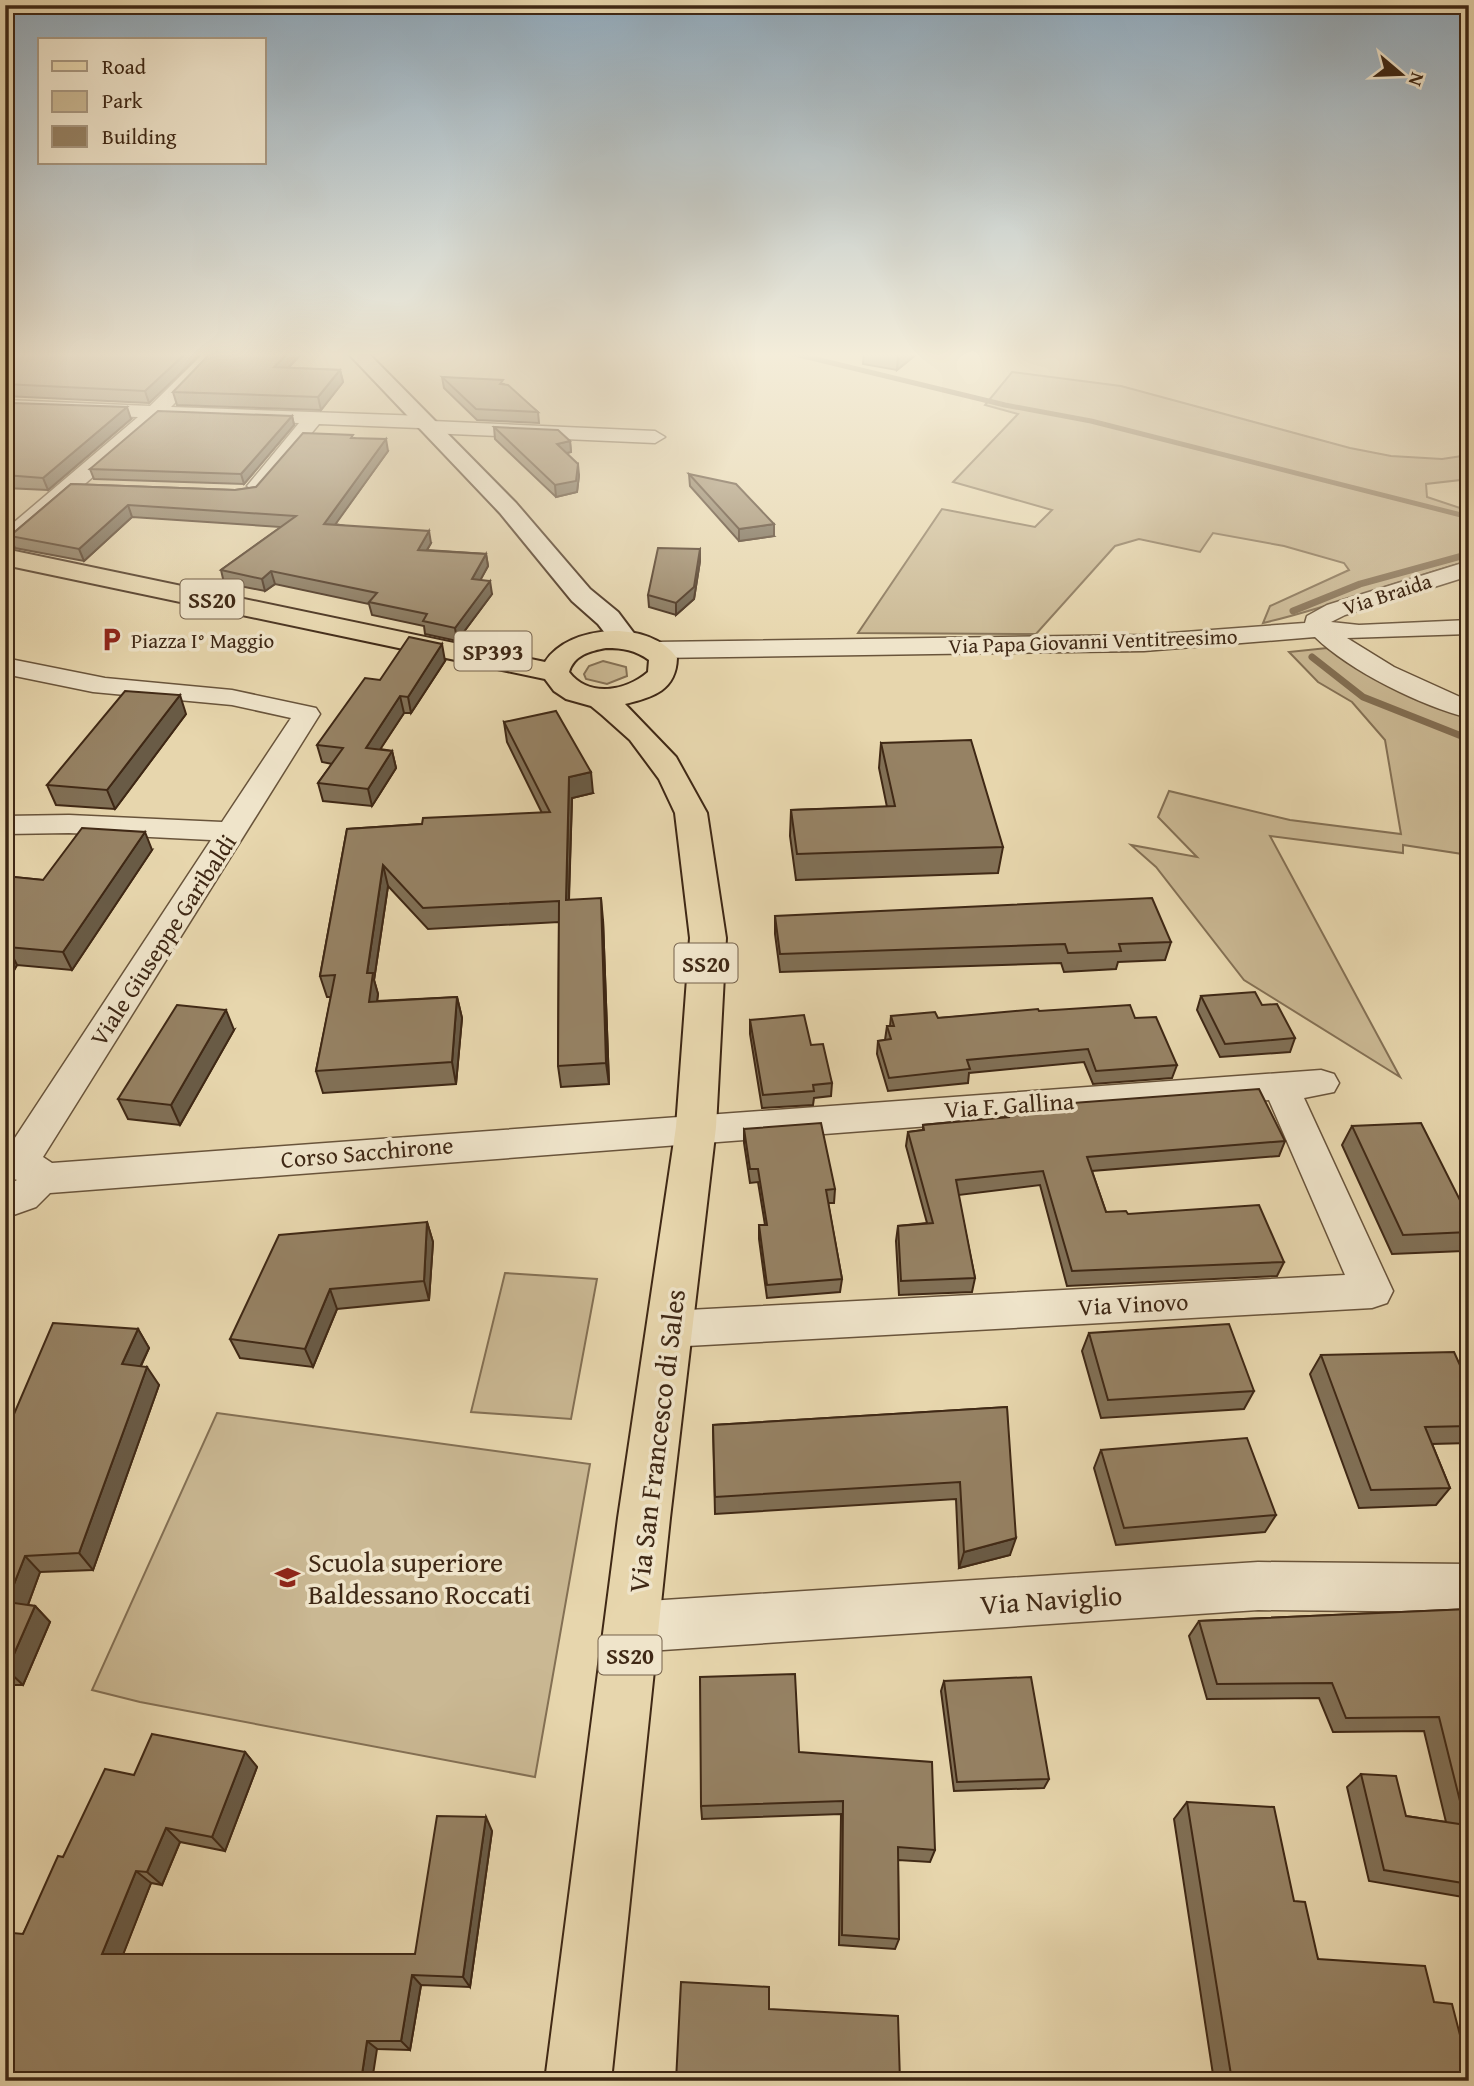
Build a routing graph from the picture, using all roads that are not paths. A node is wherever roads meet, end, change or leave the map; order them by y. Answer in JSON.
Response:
{"nodes":[{"id":1,"x":111,"y":450,"type":"edge"},
{"id":2,"x":288,"y":450,"type":"edge"},
{"id":3,"x":451,"y":450,"type":"edge"},
{"id":4,"x":68,"y":487,"type":"junction"},
{"id":5,"x":94,"y":488,"type":"edge"},
{"id":6,"x":238,"y":494,"type":"edge"},
{"id":7,"x":5,"y":542,"type":"edge"},
{"id":8,"x":5,"y":557,"type":"edge"},
{"id":9,"x":1469,"y":569,"type":"edge"},
{"id":10,"x":581,"y":595,"type":"junction"},
{"id":11,"x":1469,"y":627,"type":"edge"},
{"id":12,"x":1321,"y":629,"type":"junction"},
{"id":13,"x":625,"y":640,"type":"junction"},
{"id":14,"x":419,"y":642,"type":"joint"},
{"id":15,"x":571,"y":655,"type":"junction"},
{"id":16,"x":5,"y":666,"type":"edge"},
{"id":17,"x":658,"y":667,"type":"junction"},
{"id":18,"x":598,"y":697,"type":"junction"},
{"id":19,"x":1469,"y":710,"type":"edge"},
{"id":20,"x":686,"y":801,"type":"junction"},
{"id":21,"x":5,"y":825,"type":"edge"},
{"id":22,"x":232,"y":832,"type":"junction"},
{"id":23,"x":1321,"y":1083,"type":"dead end"},
{"id":24,"x":1281,"y":1086,"type":"junction"},
{"id":25,"x":696,"y":1127,"type":"junction"},
{"id":26,"x":20,"y":1171,"type":"edge"},
{"id":27,"x":5,"y":1202,"type":"edge"},
{"id":28,"x":670,"y":1329,"type":"junction"},
{"id":29,"x":1469,"y":1588,"type":"edge"},
{"id":30,"x":633,"y":1627,"type":"junction"},
{"id":31,"x":578,"y":2081,"type":"edge"}],
"edges":[{"from":1,"to":4,"type":"street"},
{"from":2,"to":6,"type":"street"},
{"from":3,"to":10,"type":"main road"},
{"from":4,"to":5,"type":"street"},
{"from":4,"to":7,"type":"street"},
{"from":8,"to":14,"type":"main road","number":"SS20"},
{"from":9,"to":12,"type":"street","name":"Via Braida"},
{"from":10,"to":13,"type":"main road"},
{"from":10,"to":15,"type":"main road"},
{"from":11,"to":12,"type":"street","name":"Via Papa Giovanni Ventitreesimo"},
{"from":12,"to":17,"type":"street","name":"Via Papa Giovanni Ventitreesimo"},
{"from":12,"to":19,"type":"street"},
{"from":13,"to":15,"type":"main road"},
{"from":13,"to":17,"type":"main road"},
{"from":14,"to":15,"type":"main road","number":"SP393"},
{"from":15,"to":18,"type":"main road"},
{"from":16,"to":22,"type":"street","name":"Viale Giuseppe Garibaldi"},
{"from":17,"to":18,"type":"main road"},
{"from":17,"to":20,"type":"main road","name":"Via San Francesco di Sales","number":"SS20"},
{"from":18,"to":20,"type":"main road","name":"Via San Francesco di Sales","number":"SS20"},
{"from":20,"to":25,"type":"main road","name":"Via San Francesco di Sales","number":"SS20"},
{"from":21,"to":22,"type":"street"},
{"from":22,"to":26,"type":"street","name":"Viale Giuseppe Garibaldi"},
{"from":23,"to":24,"type":"street","name":"Via F. Gallina"},
{"from":24,"to":25,"type":"street","name":"Via F. Gallina"},
{"from":24,"to":28,"type":"street","name":"Via Vinovo"},
{"from":25,"to":26,"type":"street","name":"Corso Sacchirone"},
{"from":25,"to":28,"type":"main road","name":"Via San Francesco di Sales","number":"SS20"},
{"from":26,"to":27,"type":"street","name":"Viale Giuseppe Garibaldi"},
{"from":28,"to":30,"type":"main road","name":"Via San Francesco di Sales","number":"SS20"},
{"from":29,"to":30,"type":"street","name":"Via Naviglio"},
{"from":30,"to":31,"type":"main road","name":"Via San Francesco di Sales","number":"SS20"}]}
